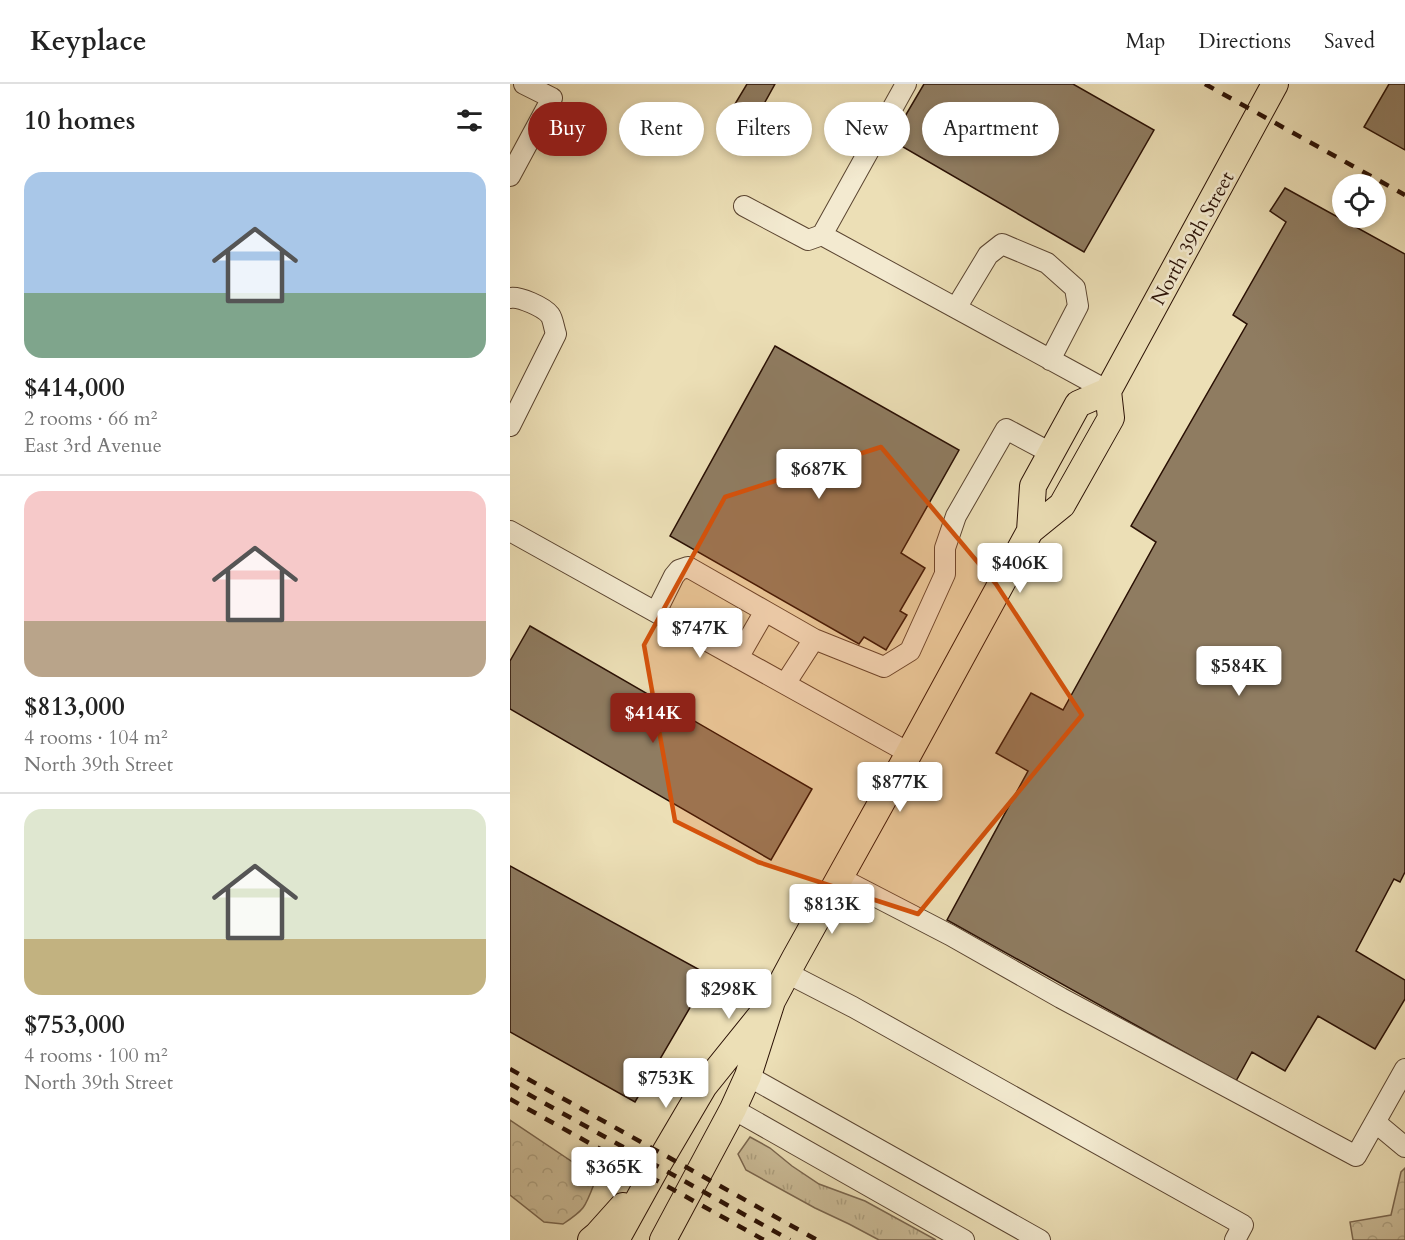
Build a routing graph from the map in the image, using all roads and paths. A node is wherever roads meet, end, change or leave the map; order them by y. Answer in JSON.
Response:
{"nodes":[{"id":1,"x":524,"y":84,"type":"edge"},
{"id":2,"x":906,"y":84,"type":"edge"},
{"id":3,"x":1275,"y":84,"type":"edge"},
{"id":4,"x":510,"y":176,"type":"edge"},
{"id":5,"x":744,"y":206,"type":"dead end"},
{"id":6,"x":822,"y":235,"type":"junction"},
{"id":7,"x":510,"y":298,"type":"edge"},
{"id":8,"x":956,"y":308,"type":"junction"},
{"id":9,"x":1050,"y":360,"type":"junction"},
{"id":10,"x":1108,"y":391,"type":"junction"},
{"id":11,"x":510,"y":426,"type":"edge"},
{"id":12,"x":1051,"y":453,"type":"junction"},
{"id":13,"x":510,"y":531,"type":"edge"},
{"id":14,"x":1030,"y":531,"type":"junction"},
{"id":15,"x":765,"y":611,"type":"junction"},
{"id":16,"x":656,"y":612,"type":"junction"},
{"id":17,"x":813,"y":639,"type":"junction"},
{"id":18,"x":738,"y":658,"type":"junction"},
{"id":19,"x":785,"y":684,"type":"junction"},
{"id":20,"x":909,"y":753,"type":"junction"},
{"id":21,"x":840,"y":878,"type":"junction"},
{"id":22,"x":787,"y":972,"type":"junction"},
{"id":23,"x":772,"y":1001,"type":"junction"},
{"id":24,"x":1405,"y":1069,"type":"edge"},
{"id":25,"x":748,"y":1077,"type":"junction"},
{"id":26,"x":734,"y":1109,"type":"junction"},
{"id":27,"x":1375,"y":1122,"type":"junction"},
{"id":28,"x":1405,"y":1147,"type":"edge"},
{"id":29,"x":651,"y":1178,"type":"junction"},
{"id":30,"x":591,"y":1240,"type":"edge"},
{"id":31,"x":616,"y":1240,"type":"edge"},
{"id":32,"x":663,"y":1240,"type":"edge"},
{"id":33,"x":964,"y":1240,"type":"edge"},
{"id":34,"x":1040,"y":1240,"type":"edge"},
{"id":35,"x":1235,"y":1240,"type":"edge"}],
"edges":[{"from":1,"to":4,"type":"street"},
{"from":2,"to":6,"type":"street"},
{"from":3,"to":10,"type":"main road","name":"North 39th Street"},
{"from":5,"to":6,"type":"street"},
{"from":6,"to":8,"type":"street"},
{"from":7,"to":11,"type":"street"},
{"from":8,"to":9,"type":"street"},
{"from":8,"to":9,"type":"street"},
{"from":9,"to":10,"type":"street"},
{"from":10,"to":12,"type":"main road"},
{"from":10,"to":14,"type":"main road"},
{"from":12,"to":14,"type":"main road"},
{"from":12,"to":17,"type":"street"},
{"from":13,"to":16,"type":"street"},
{"from":14,"to":20,"type":"main road"},
{"from":15,"to":16,"type":"street"},
{"from":15,"to":17,"type":"street"},
{"from":15,"to":18,"type":"street"},
{"from":16,"to":18,"type":"street"},
{"from":17,"to":19,"type":"street"},
{"from":18,"to":19,"type":"street"},
{"from":19,"to":20,"type":"street"},
{"from":20,"to":21,"type":"main road"},
{"from":21,"to":22,"type":"main road"},
{"from":21,"to":27,"type":"street"},
{"from":22,"to":23,"type":"main road"},
{"from":22,"to":35,"type":"street"},
{"from":23,"to":25,"type":"main road"},
{"from":23,"to":29,"type":"main road"},
{"from":24,"to":27,"type":"street"},
{"from":25,"to":26,"type":"main road"},
{"from":25,"to":34,"type":"street"},
{"from":26,"to":32,"type":"main road"},
{"from":26,"to":33,"type":"street"},
{"from":27,"to":28,"type":"street"},
{"from":29,"to":30,"type":"main road"},
{"from":29,"to":31,"type":"main road"}]}
